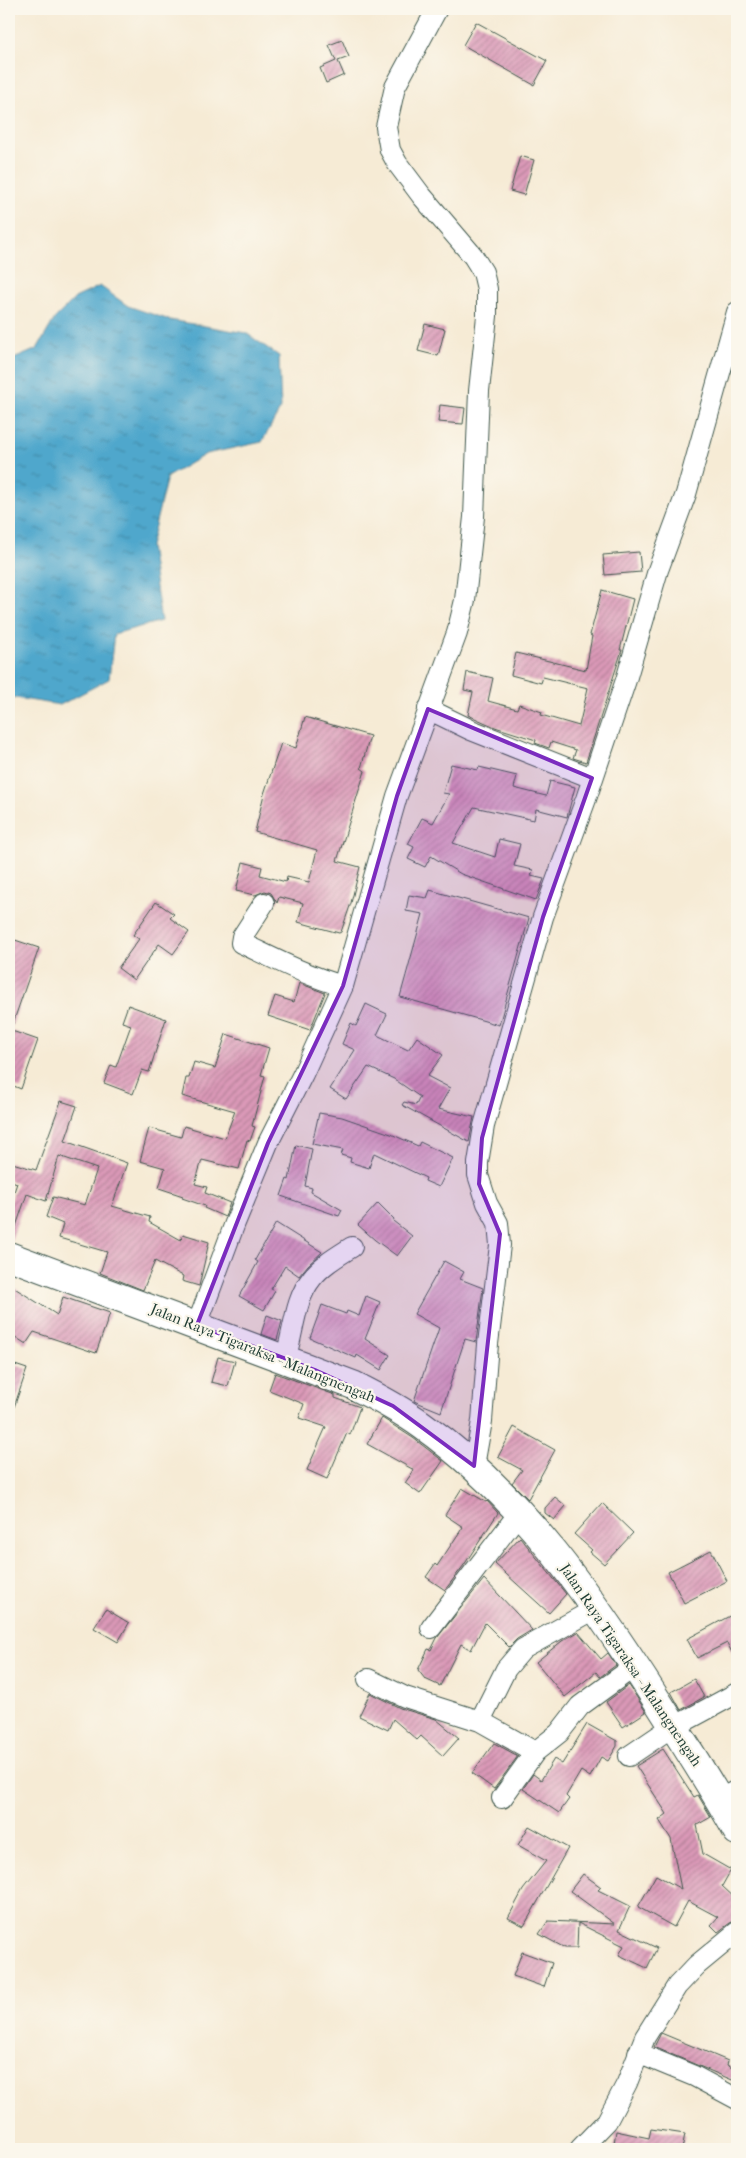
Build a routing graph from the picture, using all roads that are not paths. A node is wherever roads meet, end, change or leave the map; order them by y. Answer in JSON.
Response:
{"nodes":[{"id":1,"x":437,"y":9,"type":"edge"},
{"id":2,"x":736,"y":322,"type":"edge"},
{"id":3,"x":428,"y":710,"type":"junction"},
{"id":4,"x":592,"y":778,"type":"junction"},
{"id":5,"x":264,"y":903,"type":"dead end"},
{"id":6,"x":343,"y":986,"type":"junction"},
{"id":7,"x":352,"y":1247,"type":"dead end"},
{"id":8,"x":9,"y":1256,"type":"edge"},
{"id":9,"x":197,"y":1325,"type":"junction"},
{"id":10,"x":284,"y":1359,"type":"junction"},
{"id":11,"x":474,"y":1466,"type":"junction"},
{"id":12,"x":519,"y":1513,"type":"junction"},
{"id":13,"x":595,"y":1609,"type":"junction"},
{"id":14,"x":432,"y":1628,"type":"dead end"},
{"id":15,"x":635,"y":1666,"type":"junction"},
{"id":16,"x":368,"y":1679,"type":"dead end"},
{"id":17,"x":737,"y":1693,"type":"edge"},
{"id":18,"x":480,"y":1721,"type":"junction"},
{"id":19,"x":674,"y":1728,"type":"junction"},
{"id":20,"x":535,"y":1752,"type":"junction"},
{"id":21,"x":629,"y":1756,"type":"dead end"},
{"id":22,"x":729,"y":1794,"type":"edge"},
{"id":23,"x":502,"y":1798,"type":"dead end"},
{"id":24,"x":737,"y":1831,"type":"edge"},
{"id":25,"x":737,"y":1932,"type":"edge"},
{"id":26,"x":638,"y":2053,"type":"junction"},
{"id":27,"x":737,"y":2099,"type":"edge"},
{"id":28,"x":580,"y":2149,"type":"edge"}],
"edges":[{"from":1,"to":3,"type":"street"},
{"from":2,"to":4,"type":"street"},
{"from":3,"to":4,"type":"street"},
{"from":3,"to":6,"type":"street"},
{"from":4,"to":11,"type":"street"},
{"from":5,"to":6,"type":"street"},
{"from":6,"to":9,"type":"street"},
{"from":7,"to":10,"type":"street"},
{"from":8,"to":9,"type":"main road","name":"Jalan Raya Tigaraksa - Malangnengah"},
{"from":9,"to":10,"type":"main road","name":"Jalan Raya Tigaraksa - Malangnengah"},
{"from":10,"to":11,"type":"main road","name":"Jalan Raya Tigaraksa - Malangnengah"},
{"from":11,"to":12,"type":"main road","name":"Jalan Raya Tigaraksa - Malangnengah"},
{"from":12,"to":13,"type":"main road","name":"Jalan Raya Tigaraksa - Malangnengah"},
{"from":12,"to":14,"type":"street"},
{"from":13,"to":15,"type":"main road","name":"Jalan Raya Tigaraksa - Malangnengah"},
{"from":13,"to":18,"type":"street"},
{"from":15,"to":19,"type":"main road","name":"Jalan Raya Tigaraksa - Malangnengah"},
{"from":15,"to":20,"type":"street"},
{"from":16,"to":18,"type":"street"},
{"from":17,"to":19,"type":"street"},
{"from":18,"to":20,"type":"street"},
{"from":19,"to":21,"type":"street"},
{"from":19,"to":22,"type":"main road","name":"Jalan Raya Tigaraksa - Malangnengah"},
{"from":20,"to":23,"type":"street"},
{"from":22,"to":24,"type":"main road","name":"Jalan Raya Tigaraksa - Malangnengah"},
{"from":25,"to":26,"type":"street"},
{"from":26,"to":27,"type":"street"},
{"from":26,"to":28,"type":"street"}]}
